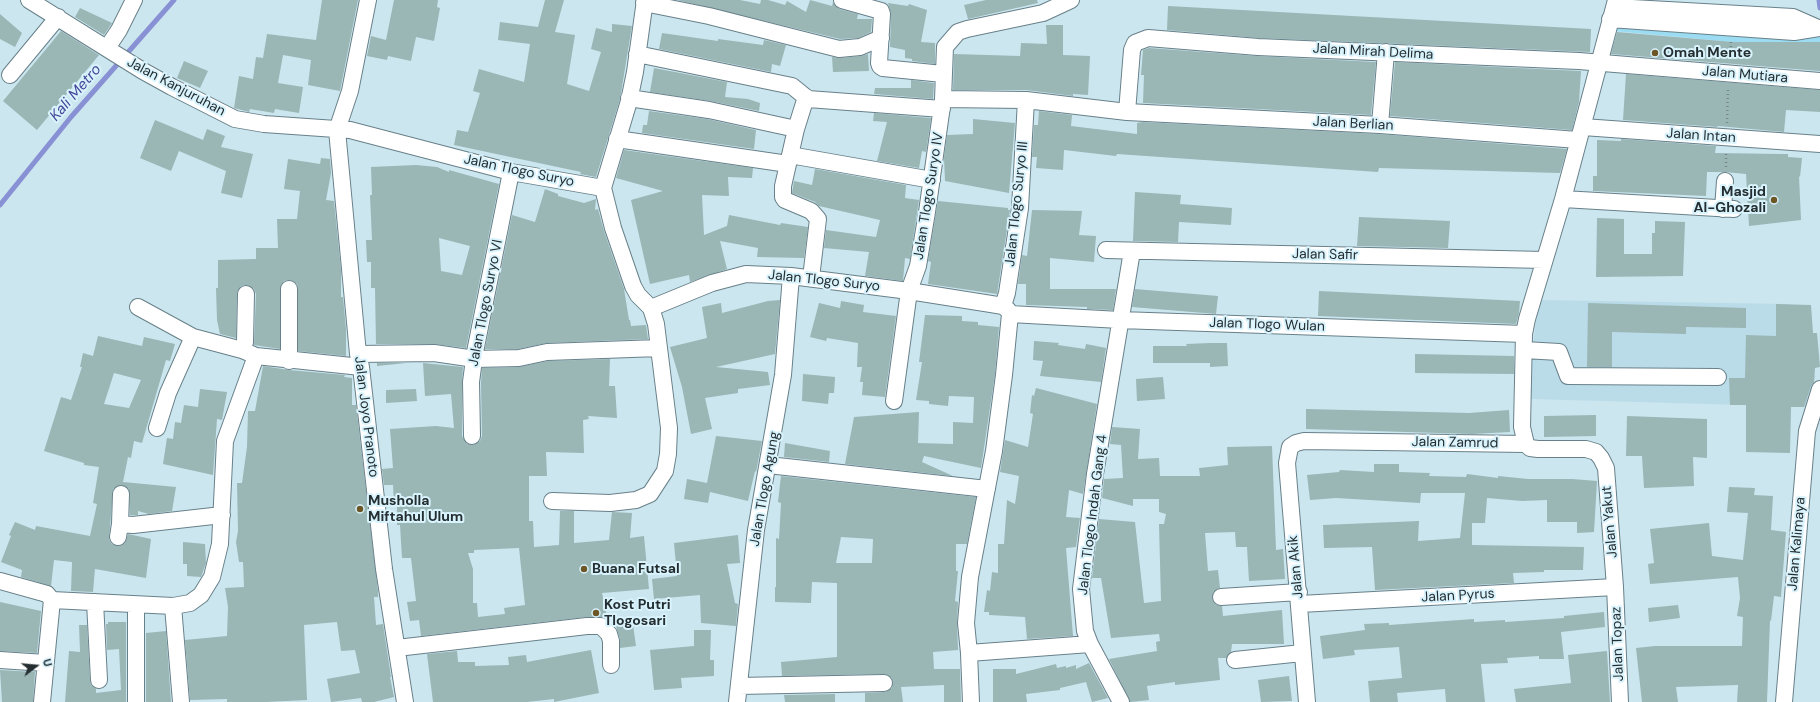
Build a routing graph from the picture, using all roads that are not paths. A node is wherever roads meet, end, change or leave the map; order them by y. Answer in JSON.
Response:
{"nodes":[{"id":1,"x":29,"y":0,"type":"edge"},
{"id":2,"x":134,"y":0,"type":"edge"},
{"id":3,"x":368,"y":0,"type":"edge"},
{"id":4,"x":842,"y":0,"type":"edge"},
{"id":5,"x":1071,"y":0,"type":"edge"},
{"id":6,"x":645,"y":2,"type":"edge"},
{"id":7,"x":1613,"y":9,"type":"edge"},
{"id":8,"x":58,"y":17,"type":"junction"},
{"id":9,"x":1819,"y":28,"type":"edge"},
{"id":10,"x":881,"y":38,"type":"junction"},
{"id":11,"x":109,"y":49,"type":"junction"},
{"id":12,"x":1386,"y":52,"type":"junction"},
{"id":13,"x":637,"y":54,"type":"junction"},
{"id":14,"x":1599,"y":63,"type":"junction"},
{"id":15,"x":943,"y":74,"type":"junction"},
{"id":16,"x":10,"y":75,"type":"dead end"},
{"id":17,"x":1820,"y":80,"type":"edge"},
{"id":18,"x":806,"y":97,"type":"junction"},
{"id":19,"x":629,"y":98,"type":"junction"},
{"id":20,"x":1026,"y":100,"type":"junction"},
{"id":21,"x":942,"y":104,"type":"junction"},
{"id":22,"x":1127,"y":112,"type":"junction"},
{"id":23,"x":1380,"y":125,"type":"junction"},
{"id":24,"x":796,"y":129,"type":"junction"},
{"id":25,"x":337,"y":130,"type":"junction"},
{"id":26,"x":1580,"y":134,"type":"junction"},
{"id":27,"x":617,"y":139,"type":"junction"},
{"id":28,"x":1820,"y":144,"type":"edge"},
{"id":29,"x":789,"y":160,"type":"junction"},
{"id":30,"x":511,"y":172,"type":"junction"},
{"id":31,"x":932,"y":180,"type":"junction"},
{"id":32,"x":1725,"y":181,"type":"road end"},
{"id":33,"x":603,"y":188,"type":"junction"},
{"id":34,"x":1564,"y":199,"type":"junction"},
{"id":35,"x":1106,"y":250,"type":"dead end"},
{"id":36,"x":1132,"y":251,"type":"junction"},
{"id":37,"x":1544,"y":260,"type":"junction"},
{"id":38,"x":791,"y":276,"type":"junction"},
{"id":39,"x":811,"y":278,"type":"junction"},
{"id":40,"x":289,"y":289,"type":"dead end"},
{"id":41,"x":909,"y":291,"type":"junction"},
{"id":42,"x":246,"y":294,"type":"dead end"},
{"id":43,"x":138,"y":307,"type":"dead end"},
{"id":44,"x":651,"y":308,"type":"junction"},
{"id":45,"x":1006,"y":310,"type":"junction"},
{"id":46,"x":1120,"y":320,"type":"junction"},
{"id":47,"x":1524,"y":334,"type":"junction"},
{"id":48,"x":193,"y":337,"type":"junction"},
{"id":49,"x":659,"y":348,"type":"junction"},
{"id":50,"x":1524,"y":350,"type":"junction"},
{"id":51,"x":249,"y":353,"type":"junction"},
{"id":52,"x":475,"y":359,"type":"junction"},
{"id":53,"x":289,"y":361,"type":"junction"},
{"id":54,"x":360,"y":361,"type":"junction"},
{"id":55,"x":1718,"y":377,"type":"dead end"},
{"id":56,"x":1820,"y":388,"type":"edge"},
{"id":57,"x":894,"y":402,"type":"dead end"},
{"id":58,"x":157,"y":428,"type":"dead end"},
{"id":59,"x":472,"y":436,"type":"dead end"},
{"id":60,"x":1304,"y":441,"type":"joint"},
{"id":61,"x":1526,"y":444,"type":"junction"},
{"id":62,"x":1602,"y":458,"type":"joint"},
{"id":63,"x":768,"y":464,"type":"junction"},
{"id":64,"x":987,"y":488,"type":"junction"},
{"id":65,"x":121,"y":494,"type":"dead end"},
{"id":66,"x":552,"y":501,"type":"dead end"},
{"id":67,"x":222,"y":515,"type":"junction"},
{"id":68,"x":0,"y":581,"type":"edge"},
{"id":69,"x":1615,"y":587,"type":"junction"},
{"id":70,"x":1220,"y":597,"type":"dead end"},
{"id":71,"x":1299,"y":598,"type":"junction"},
{"id":72,"x":52,"y":600,"type":"junction"},
{"id":73,"x":95,"y":602,"type":"junction"},
{"id":74,"x":136,"y":605,"type":"junction"},
{"id":75,"x":173,"y":606,"type":"junction"},
{"id":76,"x":1090,"y":644,"type":"junction"},
{"id":77,"x":397,"y":648,"type":"junction"},
{"id":78,"x":1302,"y":653,"type":"junction"},
{"id":79,"x":970,"y":654,"type":"junction"},
{"id":80,"x":0,"y":660,"type":"edge"},
{"id":81,"x":1235,"y":660,"type":"dead end"},
{"id":82,"x":45,"y":663,"type":"junction"},
{"id":83,"x":611,"y":665,"type":"dead end"},
{"id":84,"x":99,"y":680,"type":"dead end"},
{"id":85,"x":884,"y":683,"type":"dead end"},
{"id":86,"x":740,"y":686,"type":"junction"},
{"id":87,"x":42,"y":702,"type":"edge"},
{"id":88,"x":136,"y":702,"type":"edge"},
{"id":89,"x":180,"y":702,"type":"edge"},
{"id":90,"x":406,"y":702,"type":"edge"},
{"id":91,"x":737,"y":702,"type":"edge"},
{"id":92,"x":971,"y":702,"type":"edge"},
{"id":93,"x":1121,"y":702,"type":"edge"},
{"id":94,"x":1307,"y":702,"type":"edge"},
{"id":95,"x":1620,"y":702,"type":"edge"},
{"id":96,"x":1784,"y":702,"type":"edge"}],
"edges":[{"from":1,"to":8,"type":"street","name":"Jalan Kanjuruhan"},
{"from":2,"to":11,"type":"street"},
{"from":3,"to":25,"type":"street"},
{"from":4,"to":10,"type":"street"},
{"from":5,"to":15,"type":"street","name":"Jalan Tlogo Suryo IV"},
{"from":6,"to":10,"type":"street"},
{"from":6,"to":13,"type":"street"},
{"from":7,"to":9,"type":"street"},
{"from":7,"to":9,"type":"street"},
{"from":7,"to":14,"type":"street"},
{"from":8,"to":11,"type":"street","name":"Jalan Kanjuruhan"},
{"from":8,"to":16,"type":"street"},
{"from":10,"to":15,"type":"street"},
{"from":11,"to":25,"type":"street","name":"Jalan Kanjuruhan"},
{"from":12,"to":14,"type":"street","name":"Jalan Mirah Delima"},
{"from":12,"to":22,"type":"street","name":"Jalan Mirah Delima"},
{"from":12,"to":23,"type":"street"},
{"from":13,"to":18,"type":"street"},
{"from":13,"to":19,"type":"street"},
{"from":14,"to":17,"type":"street","name":"Jalan Mutiara"},
{"from":14,"to":26,"type":"street"},
{"from":15,"to":21,"type":"street","name":"Jalan Tlogo Suryo IV"},
{"from":18,"to":21,"type":"street","name":"Jalan Berlian"},
{"from":18,"to":24,"type":"street"},
{"from":19,"to":24,"type":"street"},
{"from":19,"to":27,"type":"street"},
{"from":20,"to":21,"type":"street","name":"Jalan Berlian"},
{"from":20,"to":22,"type":"street","name":"Jalan Berlian"},
{"from":20,"to":45,"type":"street","name":"Jalan Tlogo Suryo III"},
{"from":21,"to":31,"type":"street","name":"Jalan Tlogo Suryo IV"},
{"from":22,"to":23,"type":"street","name":"Jalan Berlian"},
{"from":23,"to":26,"type":"street","name":"Jalan Berlian"},
{"from":24,"to":29,"type":"street"},
{"from":25,"to":30,"type":"street","name":"Jalan Tlogo Suryo"},
{"from":25,"to":54,"type":"street","name":"Jalan Joyo Pranoto"},
{"from":26,"to":28,"type":"street","name":"Jalan Intan"},
{"from":26,"to":34,"type":"street"},
{"from":27,"to":29,"type":"street"},
{"from":27,"to":33,"type":"street"},
{"from":29,"to":31,"type":"street"},
{"from":29,"to":39,"type":"street"},
{"from":30,"to":33,"type":"street","name":"Jalan Tlogo Suryo"},
{"from":30,"to":52,"type":"street","name":"Jalan Tlogo Suryo VI"},
{"from":31,"to":41,"type":"street","name":"Jalan Tlogo Suryo IV"},
{"from":32,"to":34,"type":"street"},
{"from":33,"to":44,"type":"street"},
{"from":34,"to":37,"type":"street"},
{"from":35,"to":36,"type":"street","name":"Jalan Safir"},
{"from":36,"to":37,"type":"street","name":"Jalan Safir"},
{"from":36,"to":46,"type":"street","name":"Jalan Tlogo Indah Gang 4"},
{"from":37,"to":47,"type":"street"},
{"from":38,"to":39,"type":"street","name":"Jalan Tlogo Suryo"},
{"from":38,"to":44,"type":"street","name":"Jalan Tlogo Suryo"},
{"from":38,"to":63,"type":"street","name":"Jalan Tlogo Agung"},
{"from":39,"to":41,"type":"street","name":"Jalan Tlogo Suryo"},
{"from":40,"to":53,"type":"street"},
{"from":41,"to":45,"type":"street","name":"Jalan Tlogo Suryo"},
{"from":41,"to":57,"type":"street","name":"Jalan Tlogo Suryo IV"},
{"from":42,"to":51,"type":"street"},
{"from":43,"to":48,"type":"street"},
{"from":44,"to":49,"type":"street"},
{"from":45,"to":46,"type":"street","name":"Jalan Tlogo Wulan"},
{"from":45,"to":64,"type":"street"},
{"from":46,"to":47,"type":"street","name":"Jalan Tlogo Wulan"},
{"from":46,"to":76,"type":"street","name":"Jalan Tlogo Indah Gang 4"},
{"from":47,"to":50,"type":"street"},
{"from":48,"to":51,"type":"street"},
{"from":48,"to":58,"type":"street"},
{"from":49,"to":52,"type":"street"},
{"from":49,"to":66,"type":"street"},
{"from":50,"to":55,"type":"street"},
{"from":50,"to":61,"type":"street"},
{"from":51,"to":53,"type":"street"},
{"from":51,"to":67,"type":"street"},
{"from":52,"to":54,"type":"street"},
{"from":52,"to":59,"type":"street","name":"Jalan Tlogo Suryo VI"},
{"from":53,"to":54,"type":"street"},
{"from":54,"to":77,"type":"street","name":"Jalan Joyo Pranoto"},
{"from":56,"to":96,"type":"street","name":"Jalan Kalimaya"},
{"from":60,"to":61,"type":"street","name":"Jalan Zamrud"},
{"from":60,"to":71,"type":"street","name":"Jalan Akik"},
{"from":61,"to":62,"type":"street","name":"Jalan Zamrud"},
{"from":62,"to":69,"type":"street","name":"Jalan Yakut"},
{"from":63,"to":64,"type":"street"},
{"from":63,"to":86,"type":"street","name":"Jalan Tlogo Agung"},
{"from":64,"to":79,"type":"street"},
{"from":65,"to":67,"type":"street"},
{"from":67,"to":75,"type":"street"},
{"from":68,"to":72,"type":"street"},
{"from":69,"to":71,"type":"street","name":"Jalan Pyrus"},
{"from":69,"to":95,"type":"street","name":"Jalan Topaz"},
{"from":70,"to":71,"type":"street","name":"Jalan Pyrus"},
{"from":71,"to":78,"type":"street","name":"Jalan Akik"},
{"from":72,"to":73,"type":"street"},
{"from":72,"to":82,"type":"street"},
{"from":73,"to":74,"type":"street"},
{"from":73,"to":84,"type":"street"},
{"from":74,"to":75,"type":"street"},
{"from":74,"to":88,"type":"street"},
{"from":75,"to":89,"type":"street"},
{"from":76,"to":79,"type":"street"},
{"from":76,"to":93,"type":"street","name":"Jalan Tlogo Indah Gang 4"},
{"from":77,"to":83,"type":"street"},
{"from":77,"to":90,"type":"street","name":"Jalan Joyo Pranoto"},
{"from":78,"to":81,"type":"street"},
{"from":78,"to":94,"type":"street","name":"Jalan Akik"},
{"from":79,"to":92,"type":"street"},
{"from":80,"to":82,"type":"street"},
{"from":82,"to":87,"type":"street"},
{"from":85,"to":86,"type":"street"},
{"from":86,"to":91,"type":"street","name":"Jalan Tlogo Agung"}]}
